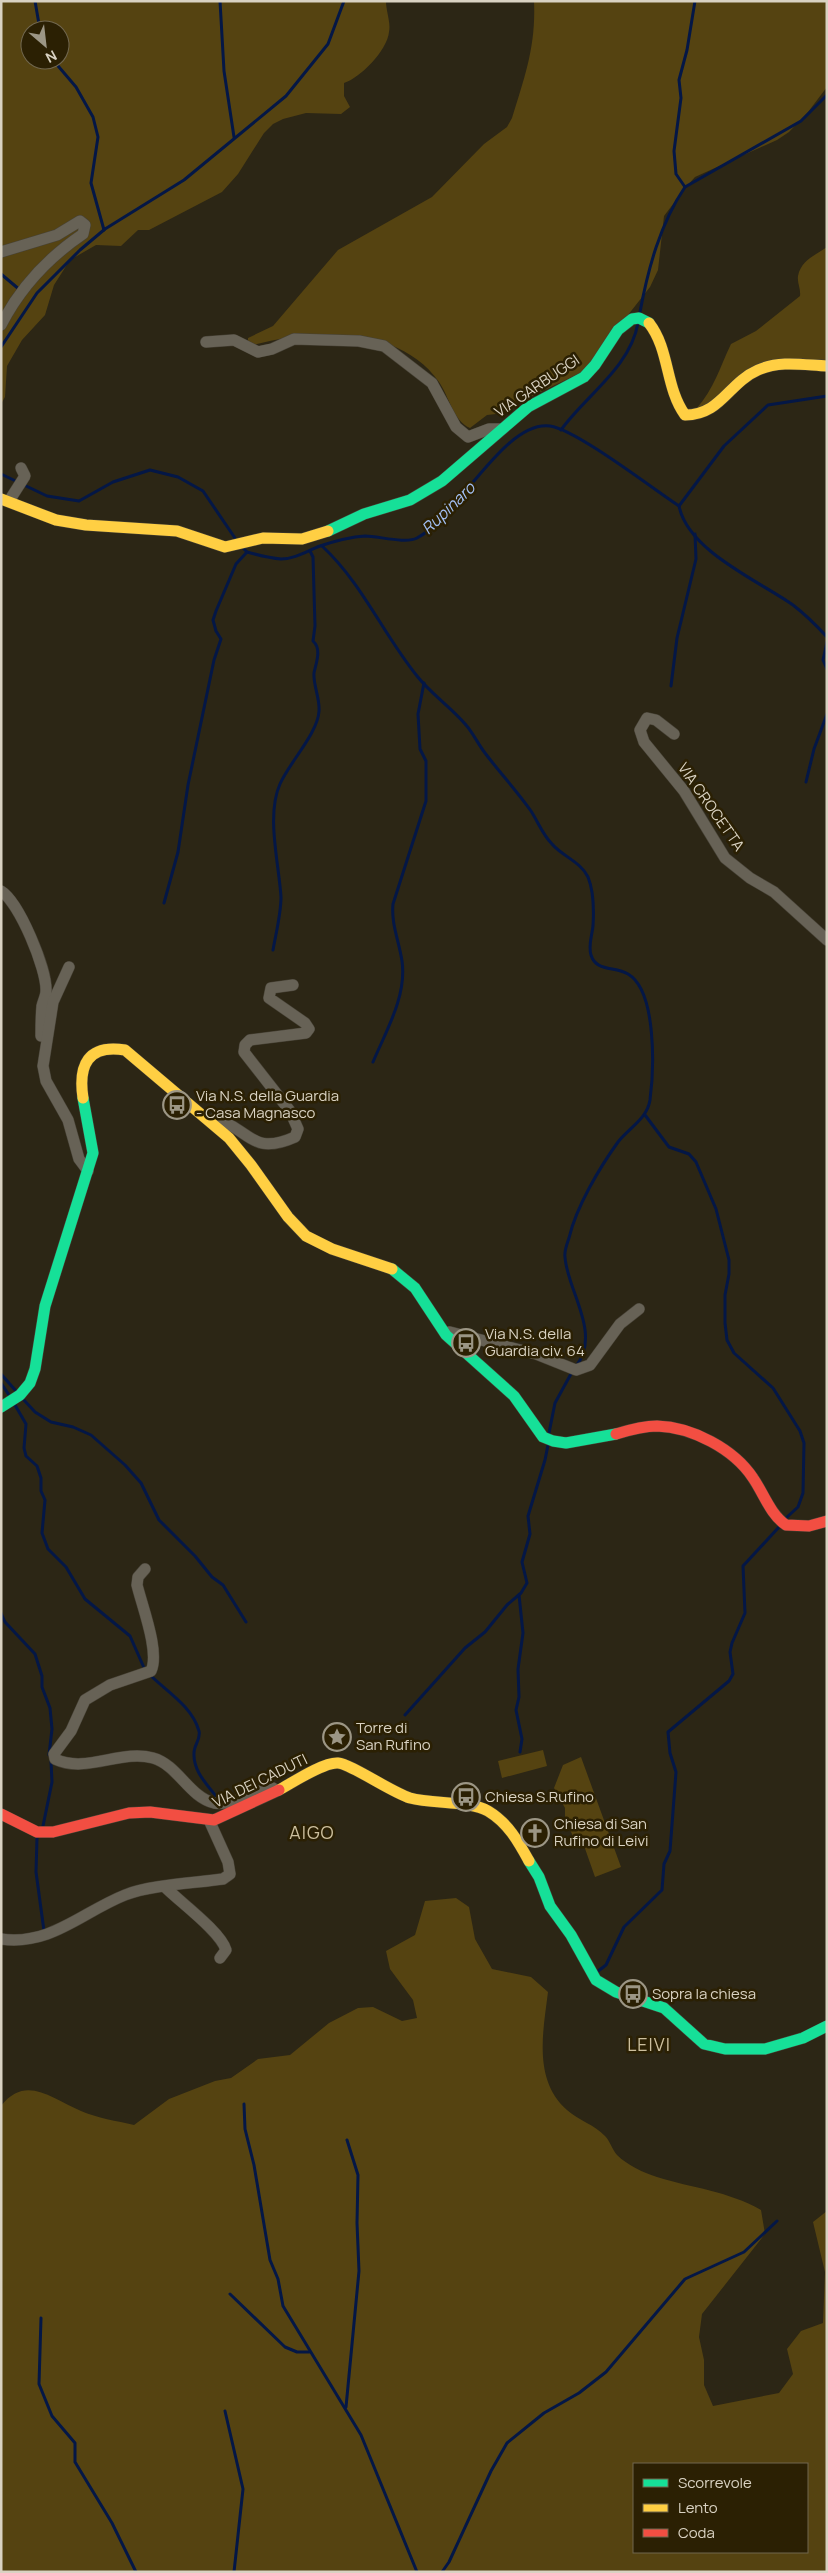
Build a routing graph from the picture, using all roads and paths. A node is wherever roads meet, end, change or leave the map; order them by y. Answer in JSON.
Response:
{"nodes":[{"id":1,"x":1,"y":252,"type":"edge"},
{"id":2,"x":1,"y":325,"type":"edge"},
{"id":3,"x":206,"y":342,"type":"dead end"},
{"id":4,"x":827,"y":366,"type":"edge"},
{"id":5,"x":500,"y":429,"type":"junction"},
{"id":6,"x":23,"y":472,"type":"dead end"},
{"id":7,"x":8,"y":499,"type":"edge"},
{"id":8,"x":674,"y":734,"type":"dead end"},
{"id":9,"x":1,"y":891,"type":"edge"},
{"id":10,"x":827,"y":940,"type":"edge"},
{"id":11,"x":69,"y":967,"type":"dead end"},
{"id":12,"x":293,"y":985,"type":"dead end"},
{"id":13,"x":46,"y":1082,"type":"junction"},
{"id":14,"x":205,"y":1118,"type":"junction"},
{"id":15,"x":88,"y":1171,"type":"junction"},
{"id":16,"x":639,"y":1309,"type":"dead end"},
{"id":17,"x":445,"y":1333,"type":"junction"},
{"id":18,"x":1,"y":1407,"type":"edge"},
{"id":19,"x":827,"y":1521,"type":"edge"},
{"id":20,"x":144,"y":1568,"type":"dead end"},
{"id":21,"x":276,"y":1791,"type":"junction"},
{"id":22,"x":1,"y":1814,"type":"edge"},
{"id":23,"x":208,"y":1820,"type":"junction"},
{"id":24,"x":165,"y":1888,"type":"junction"},
{"id":25,"x":1,"y":1939,"type":"edge"},
{"id":26,"x":220,"y":1958,"type":"dead end"},
{"id":27,"x":827,"y":2026,"type":"edge"}],
"edges":[{"from":1,"to":2,"type":"street"},
{"from":3,"to":5,"type":"street"},
{"from":4,"to":5,"type":"street","name":"VIA GARBUGGI"},
{"from":5,"to":7,"type":"street","name":"VIA GARBUGGI"},
{"from":6,"to":7,"type":"street"},
{"from":8,"to":10,"type":"street","name":"VIA CROCETTA"},
{"from":9,"to":13,"type":"street"},
{"from":11,"to":13,"type":"street"},
{"from":12,"to":14,"type":"street"},
{"from":13,"to":15,"type":"street"},
{"from":14,"to":15,"type":"street"},
{"from":14,"to":17,"type":"street"},
{"from":15,"to":18,"type":"street"},
{"from":16,"to":17,"type":"street"},
{"from":17,"to":19,"type":"street"},
{"from":20,"to":21,"type":"street"},
{"from":21,"to":23,"type":"street","name":"VIA DEI CADUTI"},
{"from":21,"to":27,"type":"street","name":"VIA DEI CADUTI"},
{"from":22,"to":23,"type":"street","name":"VIA DEI CADUTI"},
{"from":23,"to":24,"type":"street"},
{"from":24,"to":25,"type":"street"},
{"from":24,"to":26,"type":"street"}]}
